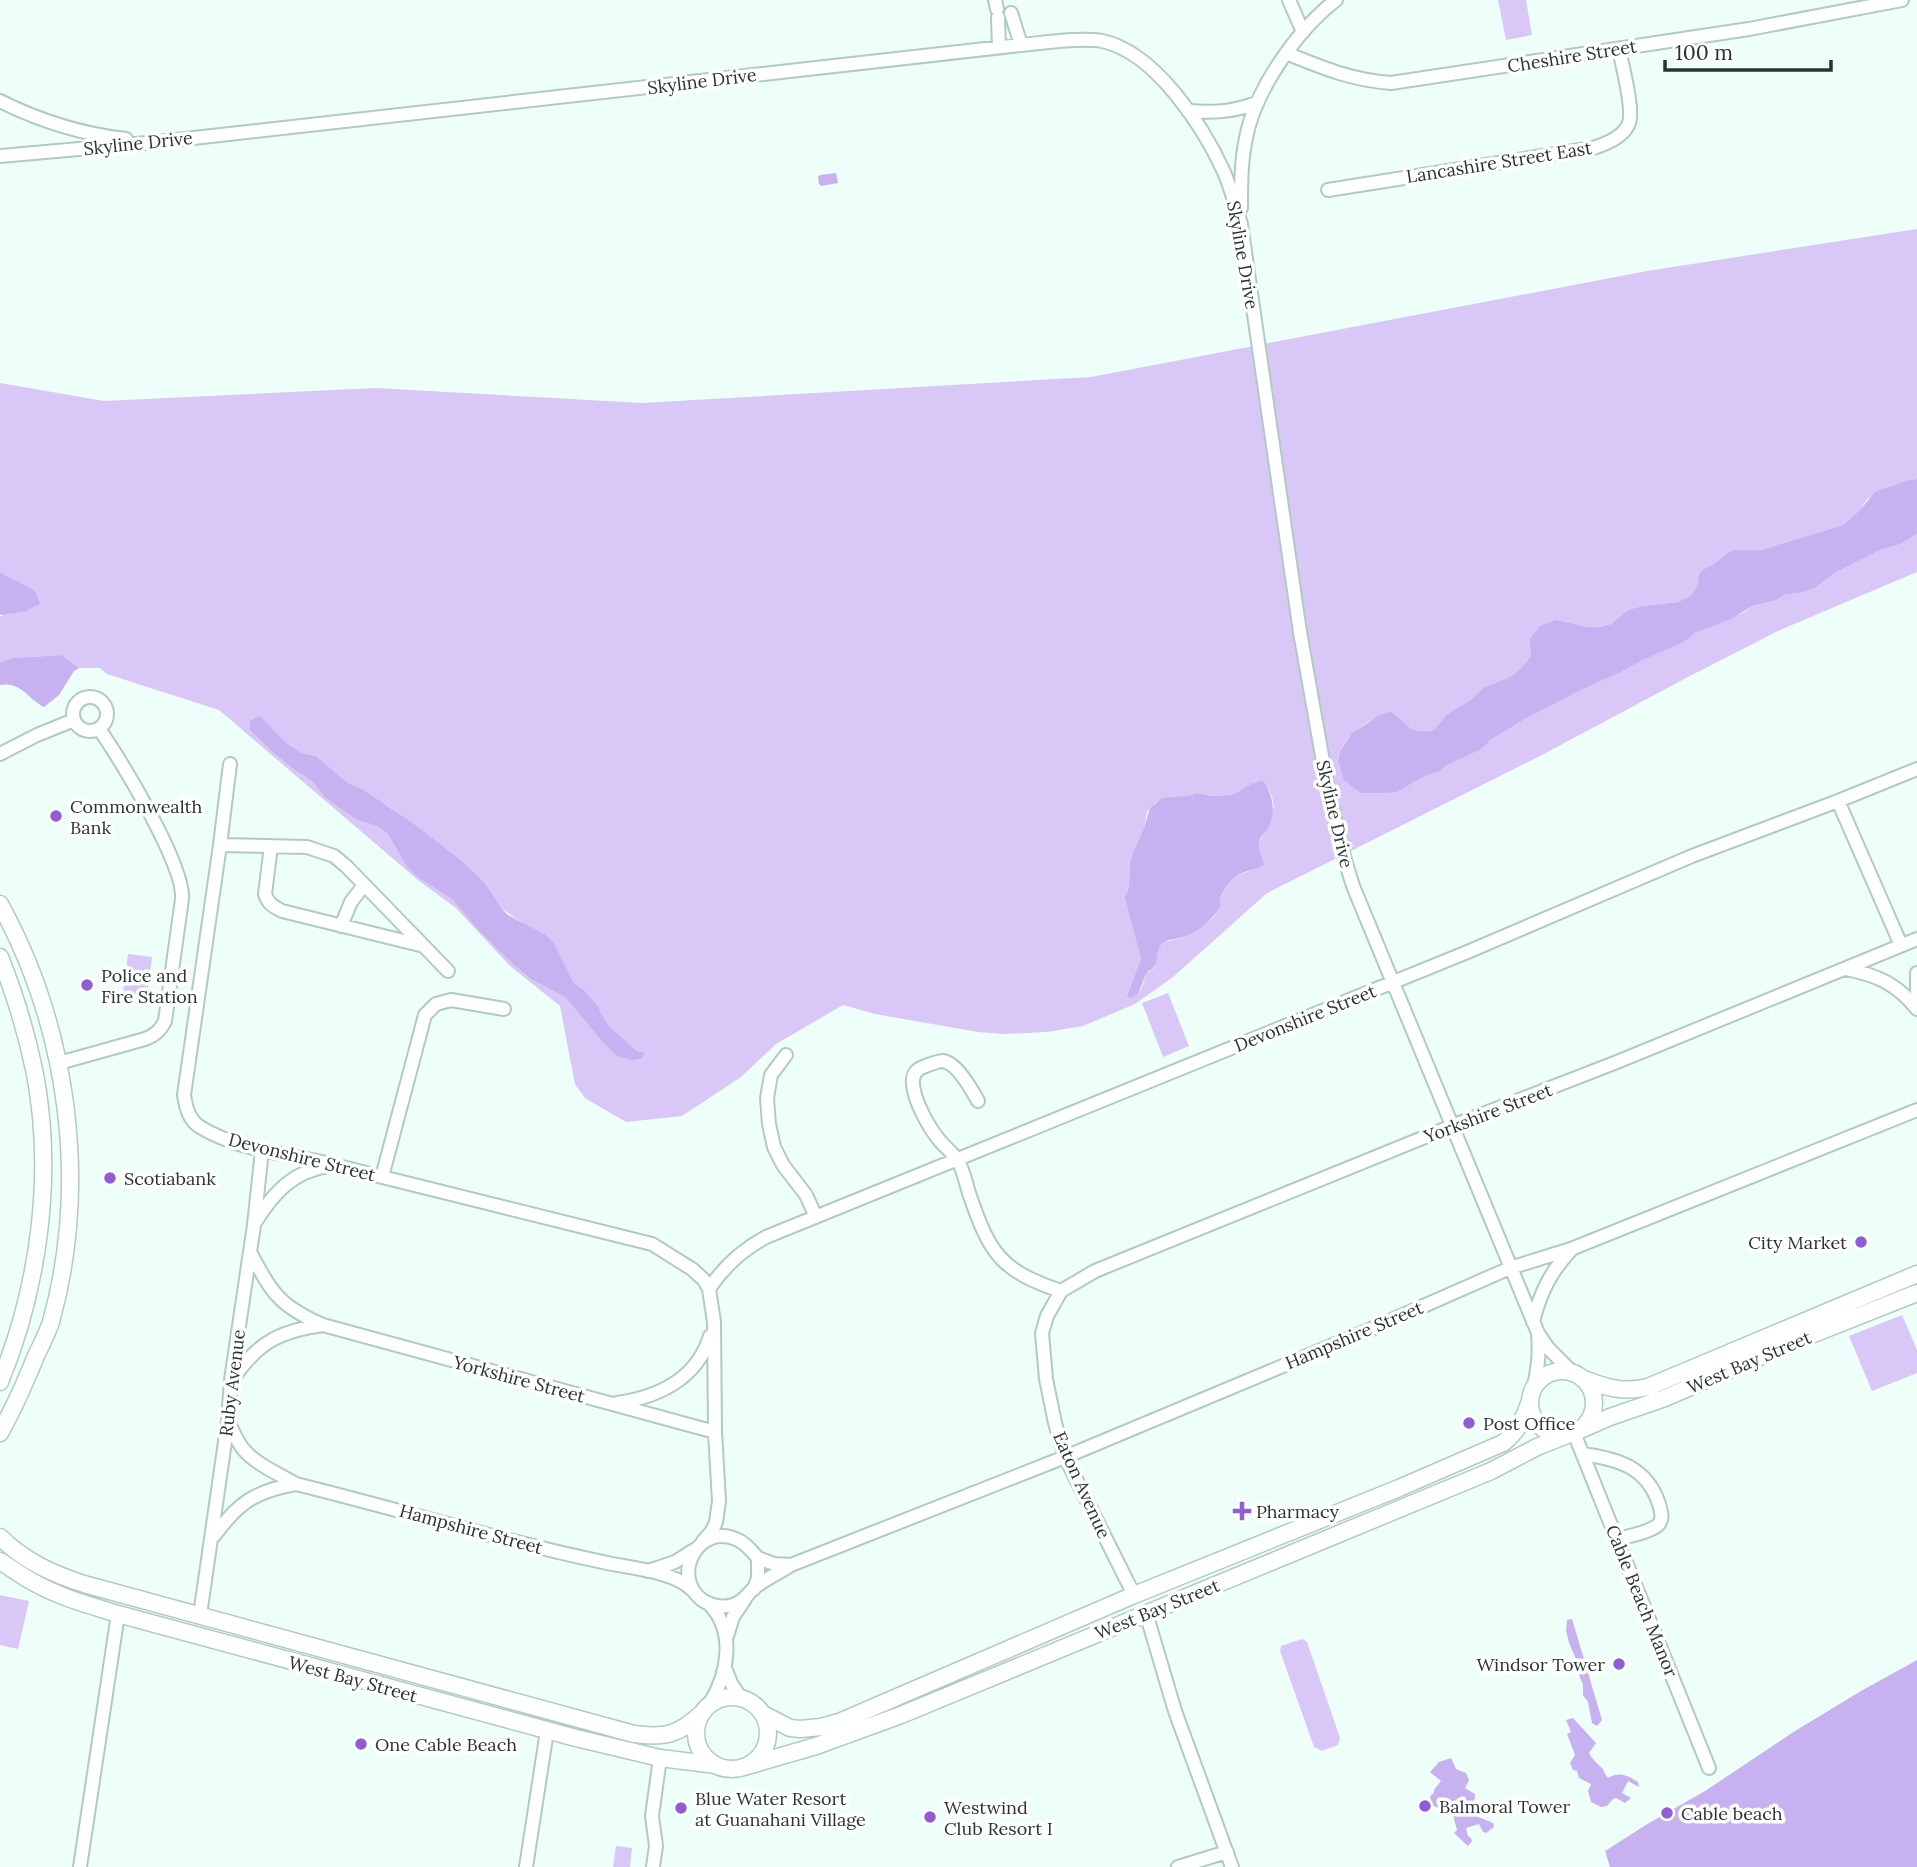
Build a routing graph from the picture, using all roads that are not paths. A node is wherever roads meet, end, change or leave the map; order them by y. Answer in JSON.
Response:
{"nodes":[{"id":1,"x":1289,"y":0,"type":"edge"},
{"id":2,"x":1336,"y":0,"type":"edge"},
{"id":3,"x":1902,"y":0,"type":"edge"},
{"id":4,"x":1003,"y":7,"type":"edge"},
{"id":5,"x":1303,"y":32,"type":"junction"},
{"id":6,"x":1021,"y":45,"type":"junction"},
{"id":7,"x":999,"y":47,"type":"junction"},
{"id":8,"x":1619,"y":49,"type":"junction"},
{"id":9,"x":1286,"y":53,"type":"junction"},
{"id":10,"x":0,"y":101,"type":"edge"},
{"id":11,"x":1256,"y":103,"type":"junction"},
{"id":12,"x":1188,"y":111,"type":"junction"},
{"id":13,"x":158,"y":142,"type":"junction"},
{"id":14,"x":0,"y":156,"type":"edge"},
{"id":15,"x":1328,"y":190,"type":"dead end"},
{"id":16,"x":1241,"y":224,"type":"junction"},
{"id":17,"x":74,"y":720,"type":"junction"},
{"id":18,"x":99,"y":729,"type":"junction"},
{"id":19,"x":0,"y":754,"type":"edge"},
{"id":20,"x":230,"y":764,"type":"dead end"},
{"id":21,"x":1917,"y":769,"type":"edge"},
{"id":22,"x":1839,"y":801,"type":"junction"},
{"id":23,"x":220,"y":845,"type":"junction"},
{"id":24,"x":271,"y":846,"type":"junction"},
{"id":25,"x":364,"y":885,"type":"junction"},
{"id":26,"x":0,"y":904,"type":"edge"},
{"id":27,"x":341,"y":926,"type":"junction"},
{"id":28,"x":1917,"y":939,"type":"edge"},
{"id":29,"x":1901,"y":945,"type":"junction"},
{"id":30,"x":424,"y":947,"type":"junction"},
{"id":31,"x":0,"y":957,"type":"edge"},
{"id":32,"x":1846,"y":969,"type":"junction"},
{"id":33,"x":448,"y":971,"type":"dead end"},
{"id":34,"x":1917,"y":973,"type":"edge"},
{"id":35,"x":1393,"y":982,"type":"junction"},
{"id":36,"x":1917,"y":996,"type":"edge"},
{"id":37,"x":503,"y":1009,"type":"dead end"},
{"id":38,"x":1917,"y":1009,"type":"edge"},
{"id":39,"x":786,"y":1055,"type":"dead end"},
{"id":40,"x":59,"y":1063,"type":"junction"},
{"id":41,"x":978,"y":1101,"type":"dead end"},
{"id":42,"x":1917,"y":1110,"type":"edge"},
{"id":43,"x":1452,"y":1126,"type":"junction"},
{"id":44,"x":262,"y":1150,"type":"junction"},
{"id":45,"x":957,"y":1159,"type":"junction"},
{"id":46,"x":335,"y":1165,"type":"junction"},
{"id":47,"x":382,"y":1177,"type":"junction"},
{"id":48,"x":816,"y":1217,"type":"junction"},
{"id":49,"x":254,"y":1225,"type":"junction"},
{"id":50,"x":1571,"y":1249,"type":"junction"},
{"id":51,"x":250,"y":1252,"type":"junction"},
{"id":52,"x":1510,"y":1268,"type":"junction"},
{"id":53,"x":1917,"y":1274,"type":"edge"},
{"id":54,"x":709,"y":1289,"type":"junction"},
{"id":55,"x":1060,"y":1291,"type":"junction"},
{"id":56,"x":1917,"y":1293,"type":"edge"},
{"id":57,"x":714,"y":1322,"type":"junction"},
{"id":58,"x":323,"y":1325,"type":"junction"},
{"id":59,"x":1536,"y":1328,"type":"junction"},
{"id":60,"x":1579,"y":1376,"type":"junction"},
{"id":61,"x":231,"y":1380,"type":"junction"},
{"id":62,"x":0,"y":1382,"type":"edge"},
{"id":63,"x":1532,"y":1395,"type":"junction"},
{"id":64,"x":611,"y":1404,"type":"junction"},
{"id":65,"x":229,"y":1421,"type":"junction"},
{"id":66,"x":715,"y":1432,"type":"junction"},
{"id":67,"x":1574,"y":1432,"type":"junction"},
{"id":68,"x":0,"y":1433,"type":"edge"},
{"id":69,"x":1583,"y":1454,"type":"junction"},
{"id":70,"x":1065,"y":1457,"type":"junction"},
{"id":71,"x":296,"y":1484,"type":"junction"},
{"id":72,"x":719,"y":1501,"type":"junction"},
{"id":73,"x":0,"y":1537,"type":"edge"},
{"id":74,"x":212,"y":1539,"type":"junction"},
{"id":75,"x":1617,"y":1539,"type":"junction"},
{"id":76,"x":738,"y":1540,"type":"junction"},
{"id":77,"x":698,"y":1546,"type":"junction"},
{"id":78,"x":758,"y":1558,"type":"junction"},
{"id":79,"x":0,"y":1561,"type":"edge"},
{"id":80,"x":792,"y":1565,"type":"junction"},
{"id":81,"x":648,"y":1571,"type":"junction"},
{"id":82,"x":750,"y":1593,"type":"junction"},
{"id":83,"x":696,"y":1594,"type":"junction"},
{"id":84,"x":1134,"y":1595,"type":"junction"},
{"id":85,"x":709,"y":1604,"type":"junction"},
{"id":86,"x":1146,"y":1613,"type":"junction"},
{"id":87,"x":118,"y":1614,"type":"junction"},
{"id":88,"x":200,"y":1615,"type":"junction"},
{"id":89,"x":726,"y":1639,"type":"junction"},
{"id":90,"x":725,"y":1667,"type":"junction"},
{"id":91,"x":740,"y":1697,"type":"junction"},
{"id":92,"x":706,"y":1709,"type":"junction"},
{"id":93,"x":763,"y":1714,"type":"junction"},
{"id":94,"x":547,"y":1731,"type":"junction"},
{"id":95,"x":660,"y":1758,"type":"junction"},
{"id":96,"x":716,"y":1765,"type":"junction"},
{"id":97,"x":740,"y":1768,"type":"junction"},
{"id":98,"x":1709,"y":1768,"type":"dead end"},
{"id":99,"x":1227,"y":1852,"type":"junction"},
{"id":100,"x":79,"y":1867,"type":"edge"},
{"id":101,"x":526,"y":1867,"type":"edge"},
{"id":102,"x":653,"y":1867,"type":"edge"},
{"id":103,"x":1178,"y":1867,"type":"edge"},
{"id":104,"x":1232,"y":1867,"type":"edge"}],
"edges":[{"from":1,"to":5,"type":"street"},
{"from":2,"to":5,"type":"street"},
{"from":3,"to":8,"type":"street","name":"Cheshire Street"},
{"from":4,"to":6,"type":"street"},
{"from":4,"to":7,"type":"street"},
{"from":5,"to":9,"type":"street"},
{"from":6,"to":7,"type":"street","name":"Skyline Drive"},
{"from":6,"to":12,"type":"street","name":"Skyline Drive"},
{"from":7,"to":13,"type":"street","name":"Skyline Drive"},
{"from":8,"to":9,"type":"street","name":"Cheshire Street"},
{"from":8,"to":15,"type":"street","name":"Lancashire Street East"},
{"from":9,"to":11,"type":"street"},
{"from":10,"to":13,"type":"street"},
{"from":11,"to":12,"type":"street"},
{"from":11,"to":16,"type":"street"},
{"from":12,"to":16,"type":"street","name":"Skyline Drive"},
{"from":13,"to":14,"type":"street","name":"Skyline Drive"},
{"from":16,"to":35,"type":"street","name":"Skyline Drive"},
{"from":17,"to":18,"type":"street"},
{"from":17,"to":18,"type":"street"},
{"from":17,"to":19,"type":"street"},
{"from":18,"to":40,"type":"street"},
{"from":20,"to":23,"type":"street","name":"Devonshire Street"},
{"from":21,"to":22,"type":"street","name":"Devonshire Street"},
{"from":22,"to":29,"type":"street"},
{"from":22,"to":35,"type":"street","name":"Devonshire Street"},
{"from":23,"to":24,"type":"street"},
{"from":23,"to":44,"type":"street","name":"Devonshire Street"},
{"from":24,"to":25,"type":"street"},
{"from":24,"to":27,"type":"street"},
{"from":25,"to":27,"type":"street"},
{"from":25,"to":30,"type":"street"},
{"from":26,"to":40,"type":"main road"},
{"from":27,"to":30,"type":"street"},
{"from":28,"to":29,"type":"street","name":"Yorkshire Street"},
{"from":29,"to":32,"type":"street","name":"Yorkshire Street"},
{"from":30,"to":33,"type":"street"},
{"from":31,"to":62,"type":"main road"},
{"from":32,"to":38,"type":"street"},
{"from":32,"to":43,"type":"street","name":"Yorkshire Street"},
{"from":34,"to":36,"type":"street"},
{"from":35,"to":43,"type":"street","name":"Skyline Drive"},
{"from":35,"to":45,"type":"street","name":"Devonshire Street"},
{"from":37,"to":47,"type":"street"},
{"from":39,"to":48,"type":"street"},
{"from":40,"to":68,"type":"main road"},
{"from":41,"to":45,"type":"street"},
{"from":42,"to":50,"type":"street","name":"Hampshire Street"},
{"from":43,"to":52,"type":"street","name":"Skyline Drive"},
{"from":43,"to":55,"type":"street","name":"Yorkshire Street"},
{"from":44,"to":46,"type":"street","name":"Devonshire Street"},
{"from":44,"to":49,"type":"street","name":"Ruby Avenue"},
{"from":45,"to":48,"type":"street","name":"Devonshire Street"},
{"from":45,"to":55,"type":"street"},
{"from":46,"to":47,"type":"street","name":"Devonshire Street"},
{"from":46,"to":49,"type":"street"},
{"from":47,"to":54,"type":"street","name":"Devonshire Street"},
{"from":48,"to":54,"type":"street","name":"Devonshire Street"},
{"from":49,"to":51,"type":"street","name":"Ruby Avenue"},
{"from":50,"to":52,"type":"street","name":"Hampshire Street"},
{"from":50,"to":59,"type":"street"},
{"from":51,"to":58,"type":"street","name":"Yorkshire Street"},
{"from":51,"to":61,"type":"street","name":"Ruby Avenue"},
{"from":52,"to":59,"type":"street","name":"Skyline Drive"},
{"from":52,"to":70,"type":"street","name":"Hampshire Street"},
{"from":53,"to":60,"type":"main road","name":"West Bay Street"},
{"from":54,"to":57,"type":"street"},
{"from":55,"to":70,"type":"street","name":"Eaton Avenue"},
{"from":56,"to":67,"type":"main road","name":"West Bay Street"},
{"from":57,"to":64,"type":"street"},
{"from":57,"to":66,"type":"street"},
{"from":58,"to":61,"type":"street","name":"Yorkshire Street"},
{"from":58,"to":64,"type":"street","name":"Yorkshire Street"},
{"from":59,"to":60,"type":"street","name":"Skyline Drive"},
{"from":59,"to":63,"type":"street","name":"Skyline Drive"},
{"from":60,"to":63,"type":"main road"},
{"from":60,"to":67,"type":"main road"},
{"from":61,"to":65,"type":"street","name":"Ruby Avenue"},
{"from":63,"to":67,"type":"main road"},
{"from":63,"to":84,"type":"main road","name":"West Bay Street"},
{"from":64,"to":66,"type":"street","name":"Yorkshire Street"},
{"from":65,"to":71,"type":"street","name":"Hampshire Street"},
{"from":65,"to":74,"type":"street","name":"Ruby Avenue"},
{"from":66,"to":72,"type":"street"},
{"from":67,"to":69,"type":"street","name":"Cable Beach Manor"},
{"from":67,"to":86,"type":"main road","name":"West Bay Street"},
{"from":69,"to":75,"type":"street","name":"Cable Beach Manor"},
{"from":69,"to":75,"type":"street"},
{"from":70,"to":80,"type":"street","name":"Hampshire Street"},
{"from":70,"to":84,"type":"street","name":"Eaton Avenue"},
{"from":71,"to":74,"type":"street","name":"Hampshire Street"},
{"from":71,"to":81,"type":"street","name":"Hampshire Street"},
{"from":72,"to":76,"type":"street"},
{"from":72,"to":77,"type":"street"},
{"from":73,"to":88,"type":"main road","name":"West Bay Street"},
{"from":74,"to":88,"type":"street","name":"Ruby Avenue"},
{"from":75,"to":98,"type":"street","name":"Cable Beach Manor"},
{"from":76,"to":77,"type":"street"},
{"from":76,"to":78,"type":"street"},
{"from":77,"to":81,"type":"street"},
{"from":77,"to":83,"type":"street"},
{"from":78,"to":80,"type":"street"},
{"from":78,"to":82,"type":"street"},
{"from":79,"to":87,"type":"main road","name":"West Bay Street"},
{"from":80,"to":82,"type":"street","name":"Hampshire Street"},
{"from":81,"to":83,"type":"street","name":"Hampshire Street"},
{"from":82,"to":85,"type":"street"},
{"from":82,"to":89,"type":"street"},
{"from":83,"to":85,"type":"street"},
{"from":84,"to":93,"type":"main road","name":"West Bay Street"},
{"from":85,"to":89,"type":"street"},
{"from":86,"to":97,"type":"main road","name":"West Bay Street"},
{"from":86,"to":99,"type":"street"},
{"from":87,"to":94,"type":"main road","name":"West Bay Street"},
{"from":87,"to":100,"type":"street"},
{"from":88,"to":92,"type":"main road","name":"West Bay Street"},
{"from":89,"to":90,"type":"street"},
{"from":90,"to":91,"type":"street"},
{"from":90,"to":92,"type":"street"},
{"from":91,"to":92,"type":"main road"},
{"from":91,"to":93,"type":"main road"},
{"from":92,"to":96,"type":"main road"},
{"from":93,"to":97,"type":"main road"},
{"from":94,"to":95,"type":"main road","name":"West Bay Street"},
{"from":94,"to":101,"type":"street"},
{"from":95,"to":96,"type":"main road","name":"West Bay Street"},
{"from":95,"to":102,"type":"street"},
{"from":96,"to":97,"type":"main road"},
{"from":99,"to":103,"type":"street"},
{"from":99,"to":104,"type":"street"}]}
